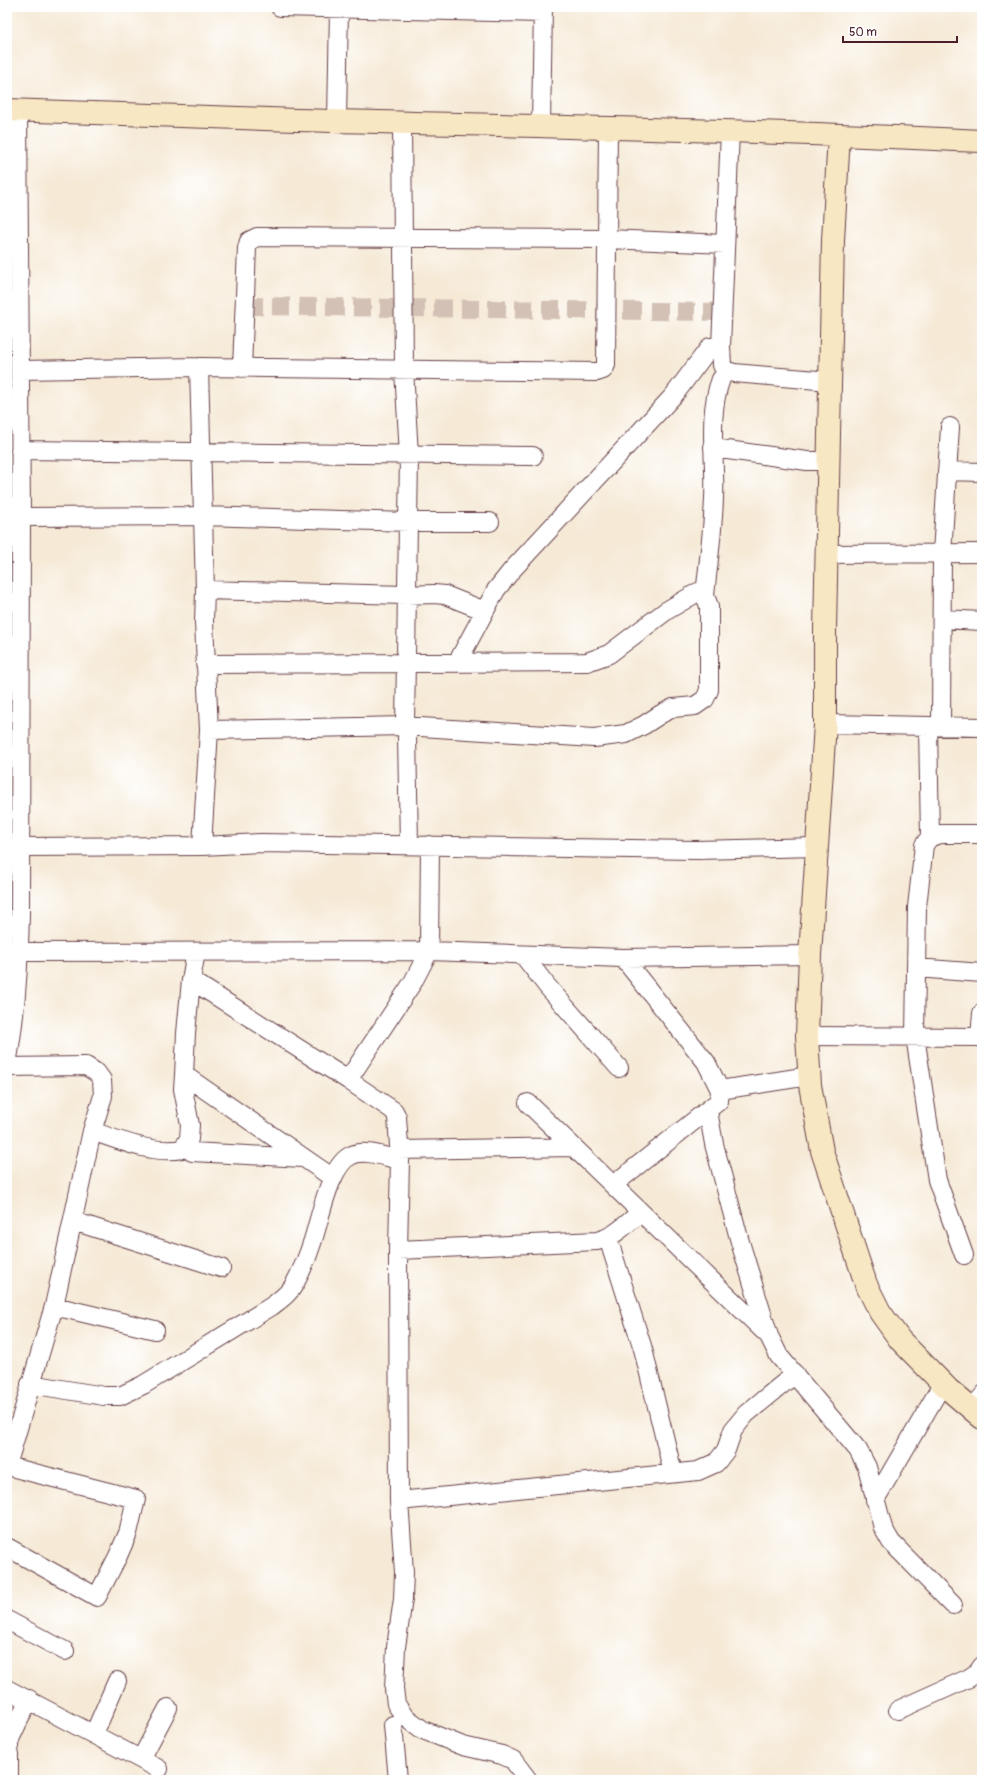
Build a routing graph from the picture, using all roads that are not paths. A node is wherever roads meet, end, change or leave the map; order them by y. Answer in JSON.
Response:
{"nodes":[{"id":1,"x":280,"y":7,"type":"edge"},
{"id":2,"x":339,"y":8,"type":"edge"},
{"id":3,"x":543,"y":10,"type":"edge"},
{"id":4,"x":12,"y":110,"type":"edge"},
{"id":5,"x":337,"y":121,"type":"junction"},
{"id":6,"x":402,"y":122,"type":"junction"},
{"id":7,"x":541,"y":125,"type":"junction"},
{"id":8,"x":608,"y":127,"type":"junction"},
{"id":9,"x":730,"y":131,"type":"junction"},
{"id":10,"x":839,"y":134,"type":"junction"},
{"id":11,"x":982,"y":141,"type":"edge"},
{"id":12,"x":403,"y":238,"type":"junction"},
{"id":13,"x":607,"y":239,"type":"junction"},
{"id":14,"x":725,"y":244,"type":"junction"},
{"id":15,"x":721,"y":347,"type":"junction"},
{"id":16,"x":199,"y":367,"type":"junction"},
{"id":17,"x":242,"y":368,"type":"junction"},
{"id":18,"x":404,"y":370,"type":"junction"},
{"id":19,"x":721,"y":379,"type":"dead end"},
{"id":20,"x":16,"y":380,"type":"edge"},
{"id":21,"x":830,"y":381,"type":"junction"},
{"id":22,"x":950,"y":427,"type":"dead end"},
{"id":23,"x":713,"y":448,"type":"junction"},
{"id":24,"x":20,"y":450,"type":"junction"},
{"id":25,"x":201,"y":452,"type":"junction"},
{"id":26,"x":409,"y":454,"type":"junction"},
{"id":27,"x":533,"y":456,"type":"dead end"},
{"id":28,"x":828,"y":461,"type":"junction"},
{"id":29,"x":948,"y":471,"type":"junction"},
{"id":30,"x":982,"y":472,"type":"edge"},
{"id":31,"x":203,"y":516,"type":"junction"},
{"id":32,"x":21,"y":517,"type":"junction"},
{"id":33,"x":409,"y":522,"type":"junction"},
{"id":34,"x":490,"y":522,"type":"dead end"},
{"id":35,"x":826,"y":554,"type":"junction"},
{"id":36,"x":942,"y":554,"type":"junction"},
{"id":37,"x":982,"y":554,"type":"edge"},
{"id":38,"x":205,"y":590,"type":"junction"},
{"id":39,"x":405,"y":595,"type":"junction"},
{"id":40,"x":705,"y":596,"type":"junction"},
{"id":41,"x":485,"y":611,"type":"junction"},
{"id":42,"x":13,"y":619,"type":"edge"},
{"id":43,"x":942,"y":619,"type":"junction"},
{"id":44,"x":982,"y":621,"type":"edge"},
{"id":45,"x":404,"y":663,"type":"junction"},
{"id":46,"x":457,"y":663,"type":"junction"},
{"id":47,"x":205,"y":664,"type":"junction"},
{"id":48,"x":825,"y":724,"type":"junction"},
{"id":49,"x":405,"y":726,"type":"junction"},
{"id":50,"x":934,"y":726,"type":"junction"},
{"id":51,"x":982,"y":727,"type":"edge"},
{"id":52,"x":209,"y":730,"type":"junction"},
{"id":53,"x":13,"y":815,"type":"edge"},
{"id":54,"x":982,"y":834,"type":"edge"},
{"id":55,"x":930,"y":837,"type":"junction"},
{"id":56,"x":409,"y":845,"type":"junction"},
{"id":57,"x":430,"y":845,"type":"junction"},
{"id":58,"x":202,"y":846,"type":"junction"},
{"id":59,"x":20,"y":847,"type":"junction"},
{"id":60,"x":816,"y":847,"type":"junction"},
{"id":61,"x":429,"y":951,"type":"junction"},
{"id":62,"x":19,"y":952,"type":"junction"},
{"id":63,"x":196,"y":952,"type":"junction"},
{"id":64,"x":523,"y":955,"type":"junction"},
{"id":65,"x":810,"y":955,"type":"junction"},
{"id":66,"x":623,"y":958,"type":"junction"},
{"id":67,"x":916,"y":968,"type":"junction"},
{"id":68,"x":982,"y":973,"type":"edge"},
{"id":69,"x":191,"y":980,"type":"junction"},
{"id":70,"x":982,"y":1013,"type":"edge"},
{"id":71,"x":807,"y":1036,"type":"junction"},
{"id":72,"x":915,"y":1036,"type":"junction"},
{"id":73,"x":981,"y":1037,"type":"edge"},
{"id":74,"x":7,"y":1066,"type":"edge"},
{"id":75,"x":619,"y":1068,"type":"dead end"},
{"id":76,"x":184,"y":1075,"type":"junction"},
{"id":77,"x":809,"y":1076,"type":"junction"},
{"id":78,"x":348,"y":1080,"type":"junction"},
{"id":79,"x":720,"y":1090,"type":"junction"},
{"id":80,"x":528,"y":1103,"type":"dead end"},
{"id":81,"x":708,"y":1111,"type":"junction"},
{"id":82,"x":92,"y":1132,"type":"junction"},
{"id":83,"x":572,"y":1147,"type":"junction"},
{"id":84,"x":192,"y":1152,"type":"dead end"},
{"id":85,"x":399,"y":1155,"type":"junction"},
{"id":86,"x":304,"y":1158,"type":"junction"},
{"id":87,"x":333,"y":1178,"type":"junction"},
{"id":88,"x":613,"y":1185,"type":"junction"},
{"id":89,"x":640,"y":1212,"type":"junction"},
{"id":90,"x":73,"y":1221,"type":"junction"},
{"id":91,"x":608,"y":1238,"type":"junction"},
{"id":92,"x":398,"y":1250,"type":"junction"},
{"id":93,"x":964,"y":1255,"type":"dead end"},
{"id":94,"x":221,"y":1268,"type":"dead end"},
{"id":95,"x":54,"y":1306,"type":"junction"},
{"id":96,"x":155,"y":1330,"type":"dead end"},
{"id":97,"x":769,"y":1336,"type":"junction"},
{"id":98,"x":795,"y":1374,"type":"junction"},
{"id":99,"x":943,"y":1383,"type":"junction"},
{"id":100,"x":30,"y":1384,"type":"junction"},
{"id":101,"x":982,"y":1390,"type":"edge"},
{"id":102,"x":975,"y":1412,"type":"edge"},
{"id":103,"x":7,"y":1466,"type":"edge"},
{"id":104,"x":673,"y":1473,"type":"junction"},
{"id":105,"x":875,"y":1500,"type":"junction"},
{"id":106,"x":399,"y":1501,"type":"junction"},
{"id":107,"x":7,"y":1547,"type":"edge"},
{"id":108,"x":953,"y":1605,"type":"dead end"},
{"id":109,"x":7,"y":1620,"type":"edge"},
{"id":110,"x":65,"y":1651,"type":"dead end"},
{"id":111,"x":982,"y":1666,"type":"edge"},
{"id":112,"x":117,"y":1680,"type":"dead end"},
{"id":113,"x":7,"y":1689,"type":"edge"},
{"id":114,"x":29,"y":1700,"type":"junction"},
{"id":115,"x":168,"y":1708,"type":"dead end"},
{"id":116,"x":898,"y":1710,"type":"dead end"},
{"id":117,"x":392,"y":1725,"type":"dead end"},
{"id":118,"x":94,"y":1734,"type":"junction"},
{"id":119,"x":141,"y":1759,"type":"junction"},
{"id":120,"x":159,"y":1769,"type":"dead end"},
{"id":121,"x":9,"y":1780,"type":"edge"},
{"id":122,"x":398,"y":1780,"type":"edge"},
{"id":123,"x":528,"y":1780,"type":"edge"}],
"edges":[{"from":1,"to":2,"type":"street"},
{"from":2,"to":3,"type":"street"},
{"from":2,"to":5,"type":"street"},
{"from":3,"to":7,"type":"street"},
{"from":4,"to":5,"type":"street"},
{"from":4,"to":20,"type":"street"},
{"from":5,"to":6,"type":"street"},
{"from":6,"to":7,"type":"street"},
{"from":6,"to":12,"type":"street"},
{"from":7,"to":8,"type":"street"},
{"from":8,"to":9,"type":"street"},
{"from":8,"to":13,"type":"street"},
{"from":9,"to":10,"type":"street"},
{"from":9,"to":14,"type":"street"},
{"from":10,"to":11,"type":"street"},
{"from":10,"to":21,"type":"street"},
{"from":12,"to":13,"type":"street"},
{"from":12,"to":17,"type":"street"},
{"from":12,"to":18,"type":"street"},
{"from":13,"to":14,"type":"street"},
{"from":13,"to":18,"type":"street"},
{"from":14,"to":15,"type":"street"},
{"from":15,"to":21,"type":"street"},
{"from":15,"to":41,"type":"street"},
{"from":16,"to":17,"type":"street"},
{"from":16,"to":20,"type":"street"},
{"from":16,"to":25,"type":"street"},
{"from":17,"to":18,"type":"street"},
{"from":18,"to":26,"type":"street"},
{"from":19,"to":23,"type":"street"},
{"from":20,"to":24,"type":"street"},
{"from":21,"to":28,"type":"street"},
{"from":22,"to":29,"type":"street"},
{"from":23,"to":28,"type":"street"},
{"from":23,"to":40,"type":"street"},
{"from":24,"to":25,"type":"street"},
{"from":24,"to":32,"type":"street"},
{"from":25,"to":26,"type":"street"},
{"from":25,"to":31,"type":"street"},
{"from":26,"to":27,"type":"street"},
{"from":26,"to":33,"type":"street"},
{"from":28,"to":35,"type":"street"},
{"from":29,"to":30,"type":"street"},
{"from":29,"to":36,"type":"street"},
{"from":31,"to":32,"type":"street"},
{"from":31,"to":33,"type":"street"},
{"from":31,"to":38,"type":"street"},
{"from":32,"to":42,"type":"street"},
{"from":33,"to":34,"type":"street"},
{"from":33,"to":39,"type":"street"},
{"from":35,"to":36,"type":"street"},
{"from":35,"to":48,"type":"street"},
{"from":36,"to":37,"type":"street"},
{"from":36,"to":43,"type":"street"},
{"from":38,"to":39,"type":"street"},
{"from":38,"to":47,"type":"street"},
{"from":39,"to":41,"type":"street"},
{"from":39,"to":45,"type":"street"},
{"from":40,"to":46,"type":"street"},
{"from":40,"to":49,"type":"street"},
{"from":41,"to":46,"type":"street"},
{"from":42,"to":53,"type":"street"},
{"from":43,"to":44,"type":"street"},
{"from":43,"to":50,"type":"street"},
{"from":45,"to":46,"type":"street"},
{"from":45,"to":47,"type":"street"},
{"from":45,"to":49,"type":"street"},
{"from":47,"to":52,"type":"street"},
{"from":48,"to":50,"type":"street"},
{"from":48,"to":60,"type":"street"},
{"from":49,"to":52,"type":"street"},
{"from":49,"to":56,"type":"street"},
{"from":50,"to":51,"type":"street"},
{"from":50,"to":55,"type":"street"},
{"from":52,"to":58,"type":"street"},
{"from":53,"to":59,"type":"street"},
{"from":54,"to":55,"type":"street"},
{"from":55,"to":67,"type":"street"},
{"from":56,"to":57,"type":"street"},
{"from":56,"to":58,"type":"street"},
{"from":57,"to":60,"type":"street"},
{"from":57,"to":61,"type":"street"},
{"from":58,"to":59,"type":"street"},
{"from":59,"to":62,"type":"street"},
{"from":60,"to":65,"type":"street"},
{"from":61,"to":63,"type":"street"},
{"from":61,"to":64,"type":"street"},
{"from":61,"to":78,"type":"street"},
{"from":62,"to":63,"type":"street"},
{"from":62,"to":74,"type":"street"},
{"from":63,"to":69,"type":"street"},
{"from":64,"to":66,"type":"street"},
{"from":64,"to":75,"type":"street"},
{"from":65,"to":66,"type":"street"},
{"from":65,"to":71,"type":"street"},
{"from":66,"to":79,"type":"street"},
{"from":67,"to":68,"type":"street"},
{"from":67,"to":72,"type":"street"},
{"from":69,"to":76,"type":"street"},
{"from":69,"to":78,"type":"street"},
{"from":70,"to":73,"type":"street"},
{"from":71,"to":72,"type":"street"},
{"from":71,"to":77,"type":"street"},
{"from":72,"to":73,"type":"street"},
{"from":72,"to":93,"type":"street"},
{"from":74,"to":82,"type":"street"},
{"from":76,"to":82,"type":"street"},
{"from":76,"to":86,"type":"street"},
{"from":77,"to":79,"type":"street"},
{"from":77,"to":99,"type":"street"},
{"from":78,"to":85,"type":"street"},
{"from":79,"to":81,"type":"street"},
{"from":80,"to":83,"type":"street"},
{"from":81,"to":88,"type":"street"},
{"from":81,"to":97,"type":"street"},
{"from":82,"to":90,"type":"street"},
{"from":83,"to":85,"type":"street"},
{"from":83,"to":88,"type":"street"},
{"from":84,"to":86,"type":"street"},
{"from":85,"to":87,"type":"street"},
{"from":85,"to":92,"type":"street"},
{"from":86,"to":87,"type":"street"},
{"from":87,"to":100,"type":"street"},
{"from":88,"to":89,"type":"street"},
{"from":89,"to":91,"type":"street"},
{"from":89,"to":97,"type":"street"},
{"from":90,"to":94,"type":"street"},
{"from":90,"to":95,"type":"street"},
{"from":91,"to":92,"type":"street"},
{"from":91,"to":104,"type":"street"},
{"from":92,"to":106,"type":"street"},
{"from":95,"to":96,"type":"street"},
{"from":95,"to":100,"type":"street"},
{"from":97,"to":98,"type":"street"},
{"from":98,"to":104,"type":"street"},
{"from":98,"to":105,"type":"street"},
{"from":99,"to":102,"type":"street"},
{"from":99,"to":105,"type":"street"},
{"from":100,"to":103,"type":"street"},
{"from":101,"to":102,"type":"lane"},
{"from":103,"to":107,"type":"street"},
{"from":104,"to":106,"type":"street"},
{"from":105,"to":108,"type":"street"},
{"from":106,"to":123,"type":"street"},
{"from":109,"to":110,"type":"street"},
{"from":111,"to":116,"type":"street"},
{"from":112,"to":118,"type":"street"},
{"from":113,"to":114,"type":"street"},
{"from":114,"to":118,"type":"street"},
{"from":114,"to":121,"type":"street"},
{"from":115,"to":119,"type":"street"},
{"from":117,"to":122,"type":"street"},
{"from":118,"to":119,"type":"street"},
{"from":119,"to":120,"type":"street"}]}
